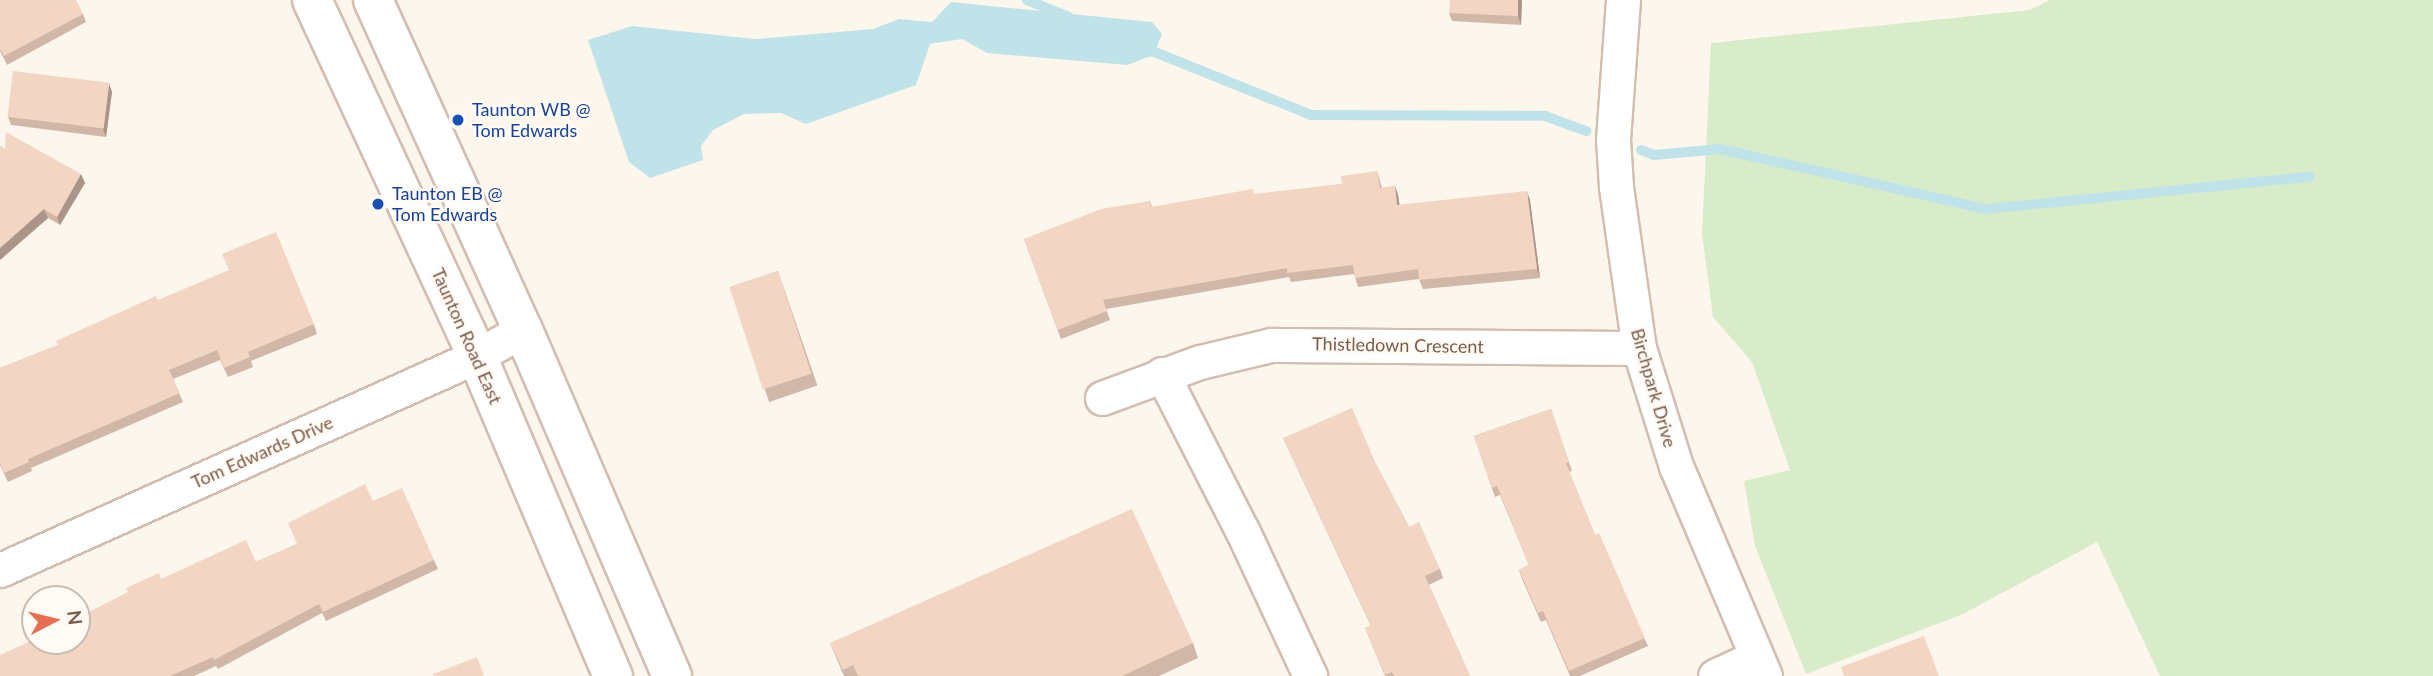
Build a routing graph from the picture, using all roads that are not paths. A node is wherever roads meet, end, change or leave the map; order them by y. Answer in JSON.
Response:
{"nodes":[{"id":1,"x":312,"y":0,"type":"edge"},
{"id":2,"x":373,"y":0,"type":"edge"},
{"id":3,"x":1623,"y":0,"type":"edge"},
{"id":4,"x":523,"y":330,"type":"junction"},
{"id":5,"x":1639,"y":348,"type":"junction"},
{"id":6,"x":477,"y":356,"type":"junction"},
{"id":7,"x":1162,"y":374,"type":"junction"},
{"id":8,"x":1102,"y":398,"type":"dead end"},
{"id":9,"x":0,"y":570,"type":"edge"},
{"id":10,"x":1760,"y":666,"type":"edge"},
{"id":11,"x":612,"y":676,"type":"edge"},
{"id":12,"x":672,"y":676,"type":"edge"},
{"id":13,"x":1310,"y":676,"type":"edge"},
{"id":14,"x":1715,"y":676,"type":"edge"}],
"edges":[{"from":1,"to":6,"type":"main road","name":"Taunton Road East"},
{"from":2,"to":4,"type":"main road"},
{"from":3,"to":5,"type":"street","name":"Birchpark Drive"},
{"from":4,"to":6,"type":"street","name":"Tom Edwards Drive"},
{"from":4,"to":12,"type":"main road"},
{"from":5,"to":7,"type":"street","name":"Thistledown Crescent"},
{"from":5,"to":10,"type":"street","name":"Birchpark Drive"},
{"from":6,"to":9,"type":"street","name":"Tom Edwards Drive"},
{"from":6,"to":11,"type":"main road","name":"Taunton Road East"},
{"from":7,"to":8,"type":"street","name":"Thistledown Crescent"},
{"from":7,"to":13,"type":"street"},
{"from":10,"to":14,"type":"street"}]}
